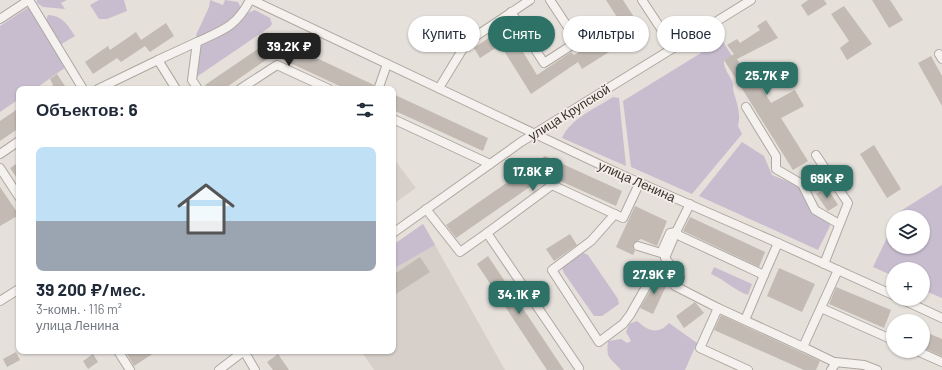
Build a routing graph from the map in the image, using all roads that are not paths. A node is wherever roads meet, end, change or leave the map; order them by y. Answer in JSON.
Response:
{"nodes":[{"id":1,"x":29,"y":0,"type":"edge"},
{"id":2,"x":251,"y":0,"type":"edge"},
{"id":3,"x":530,"y":0,"type":"edge"},
{"id":4,"x":550,"y":0,"type":"edge"},
{"id":5,"x":642,"y":0,"type":"edge"},
{"id":6,"x":751,"y":0,"type":"edge"},
{"id":7,"x":511,"y":12,"type":"junction"},
{"id":8,"x":724,"y":16,"type":"edge"},
{"id":9,"x":0,"y":19,"type":"edge"},
{"id":10,"x":563,"y":20,"type":"edge"},
{"id":11,"x":657,"y":23,"type":"edge"},
{"id":12,"x":197,"y":42,"type":"junction"},
{"id":13,"x":563,"y":51,"type":"edge"},
{"id":14,"x":665,"y":52,"type":"edge"},
{"id":15,"x":158,"y":60,"type":"junction"},
{"id":16,"x":387,"y":64,"type":"junction"},
{"id":17,"x":80,"y":86,"type":"edge"},
{"id":18,"x":104,"y":86,"type":"edge"},
{"id":19,"x":174,"y":86,"type":"edge"},
{"id":20,"x":196,"y":86,"type":"edge"},
{"id":21,"x":245,"y":86,"type":"edge"},
{"id":22,"x":322,"y":86,"type":"edge"},
{"id":23,"x":379,"y":86,"type":"edge"},
{"id":24,"x":439,"y":88,"type":"junction"},
{"id":25,"x":746,"y":107,"type":"dead end"},
{"id":26,"x":396,"y":119,"type":"edge"},
{"id":27,"x":536,"y":134,"type":"junction"},
{"id":28,"x":16,"y":144,"type":"edge"},
{"id":29,"x":0,"y":154,"type":"edge"},
{"id":30,"x":816,"y":154,"type":"dead end"},
{"id":31,"x":490,"y":164,"type":"junction"},
{"id":32,"x":0,"y":168,"type":"edge"},
{"id":33,"x":640,"y":182,"type":"junction"},
{"id":34,"x":16,"y":192,"type":"edge"},
{"id":35,"x":690,"y":204,"type":"junction"},
{"id":36,"x":426,"y":209,"type":"junction"},
{"id":37,"x":615,"y":214,"type":"junction"},
{"id":38,"x":840,"y":224,"type":"junction"},
{"id":39,"x":396,"y":231,"type":"edge"},
{"id":40,"x":676,"y":232,"type":"junction"},
{"id":41,"x":487,"y":233,"type":"junction"},
{"id":42,"x":778,"y":243,"type":"junction"},
{"id":43,"x":638,"y":246,"type":"dead end"},
{"id":44,"x":824,"y":264,"type":"junction"},
{"id":45,"x":838,"y":270,"type":"junction"},
{"id":46,"x":764,"y":275,"type":"junction"},
{"id":47,"x":647,"y":285,"type":"dead end"},
{"id":48,"x":16,"y":291,"type":"edge"},
{"id":49,"x":886,"y":292,"type":"edge"},
{"id":50,"x":0,"y":301,"type":"edge"},
{"id":51,"x":916,"y":306,"type":"edge"},
{"id":52,"x":718,"y":308,"type":"junction"},
{"id":53,"x":821,"y":308,"type":"junction"},
{"id":54,"x":942,"y":318,"type":"edge"},
{"id":55,"x":745,"y":320,"type":"junction"},
{"id":56,"x":886,"y":337,"type":"edge"},
{"id":57,"x":803,"y":347,"type":"junction"},
{"id":58,"x":120,"y":354,"type":"edge"},
{"id":59,"x":240,"y":354,"type":"edge"},
{"id":60,"x":246,"y":354,"type":"edge"},
{"id":61,"x":930,"y":357,"type":"edge"},
{"id":62,"x":942,"y":362,"type":"edge"},
{"id":63,"x":833,"y":366,"type":"edge"},
{"id":64,"x":579,"y":368,"type":"dead end"},
{"id":65,"x":130,"y":370,"type":"edge"},
{"id":66,"x":219,"y":370,"type":"edge"},
{"id":67,"x":255,"y":370,"type":"edge"},
{"id":68,"x":748,"y":370,"type":"edge"},
{"id":69,"x":877,"y":370,"type":"edge"}],
"edges":[{"from":1,"to":9,"type":"street"},
{"from":1,"to":17,"type":"street"},
{"from":2,"to":12,"type":"street"},
{"from":2,"to":16,"type":"street","name":"улица Ленина"},
{"from":3,"to":7,"type":"street"},
{"from":4,"to":10,"type":"street"},
{"from":5,"to":11,"type":"street"},
{"from":6,"to":8,"type":"street","name":"улица Крупской"},
{"from":7,"to":13,"type":"street"},
{"from":7,"to":24,"type":"street"},
{"from":12,"to":15,"type":"street"},
{"from":12,"to":20,"type":"street"},
{"from":14,"to":27,"type":"street","name":"улица Крупской"},
{"from":15,"to":18,"type":"street"},
{"from":15,"to":19,"type":"street"},
{"from":16,"to":23,"type":"street"},
{"from":16,"to":24,"type":"street","name":"улица Ленина"},
{"from":21,"to":22,"type":"street"},
{"from":24,"to":27,"type":"street","name":"улица Ленина"},
{"from":25,"to":38,"type":"street"},
{"from":26,"to":31,"type":"street"},
{"from":27,"to":31,"type":"street","name":"улица Крупской"},
{"from":27,"to":33,"type":"street","name":"улица Ленина"},
{"from":28,"to":29,"type":"street"},
{"from":30,"to":38,"type":"street"},
{"from":31,"to":36,"type":"street","name":"улица Крупской"},
{"from":32,"to":34,"type":"street"},
{"from":33,"to":35,"type":"street","name":"улица Ленина"},
{"from":33,"to":37,"type":"street"},
{"from":35,"to":40,"type":"street"},
{"from":35,"to":42,"type":"street","name":"улица Ленина"},
{"from":36,"to":39,"type":"street","name":"улица Крупской"},
{"from":36,"to":41,"type":"street"},
{"from":37,"to":41,"type":"street"},
{"from":37,"to":47,"type":"street"},
{"from":38,"to":44,"type":"street"},
{"from":40,"to":43,"type":"street"},
{"from":40,"to":46,"type":"street"},
{"from":40,"to":52,"type":"street"},
{"from":41,"to":64,"type":"street"},
{"from":42,"to":44,"type":"street","name":"улица Ленина"},
{"from":42,"to":46,"type":"street"},
{"from":44,"to":45,"type":"street","name":"улица Ленина"},
{"from":45,"to":49,"type":"street","name":"улица Ленина"},
{"from":45,"to":53,"type":"street"},
{"from":46,"to":55,"type":"street"},
{"from":48,"to":50,"type":"street"},
{"from":51,"to":54,"type":"street"},
{"from":52,"to":55,"type":"street"},
{"from":52,"to":68,"type":"street"},
{"from":53,"to":56,"type":"street"},
{"from":53,"to":57,"type":"street"},
{"from":55,"to":57,"type":"street"},
{"from":57,"to":63,"type":"street"},
{"from":58,"to":65,"type":"street"},
{"from":59,"to":66,"type":"street"},
{"from":60,"to":67,"type":"street"},
{"from":61,"to":62,"type":"street"},
{"from":63,"to":69,"type":"street"}]}
